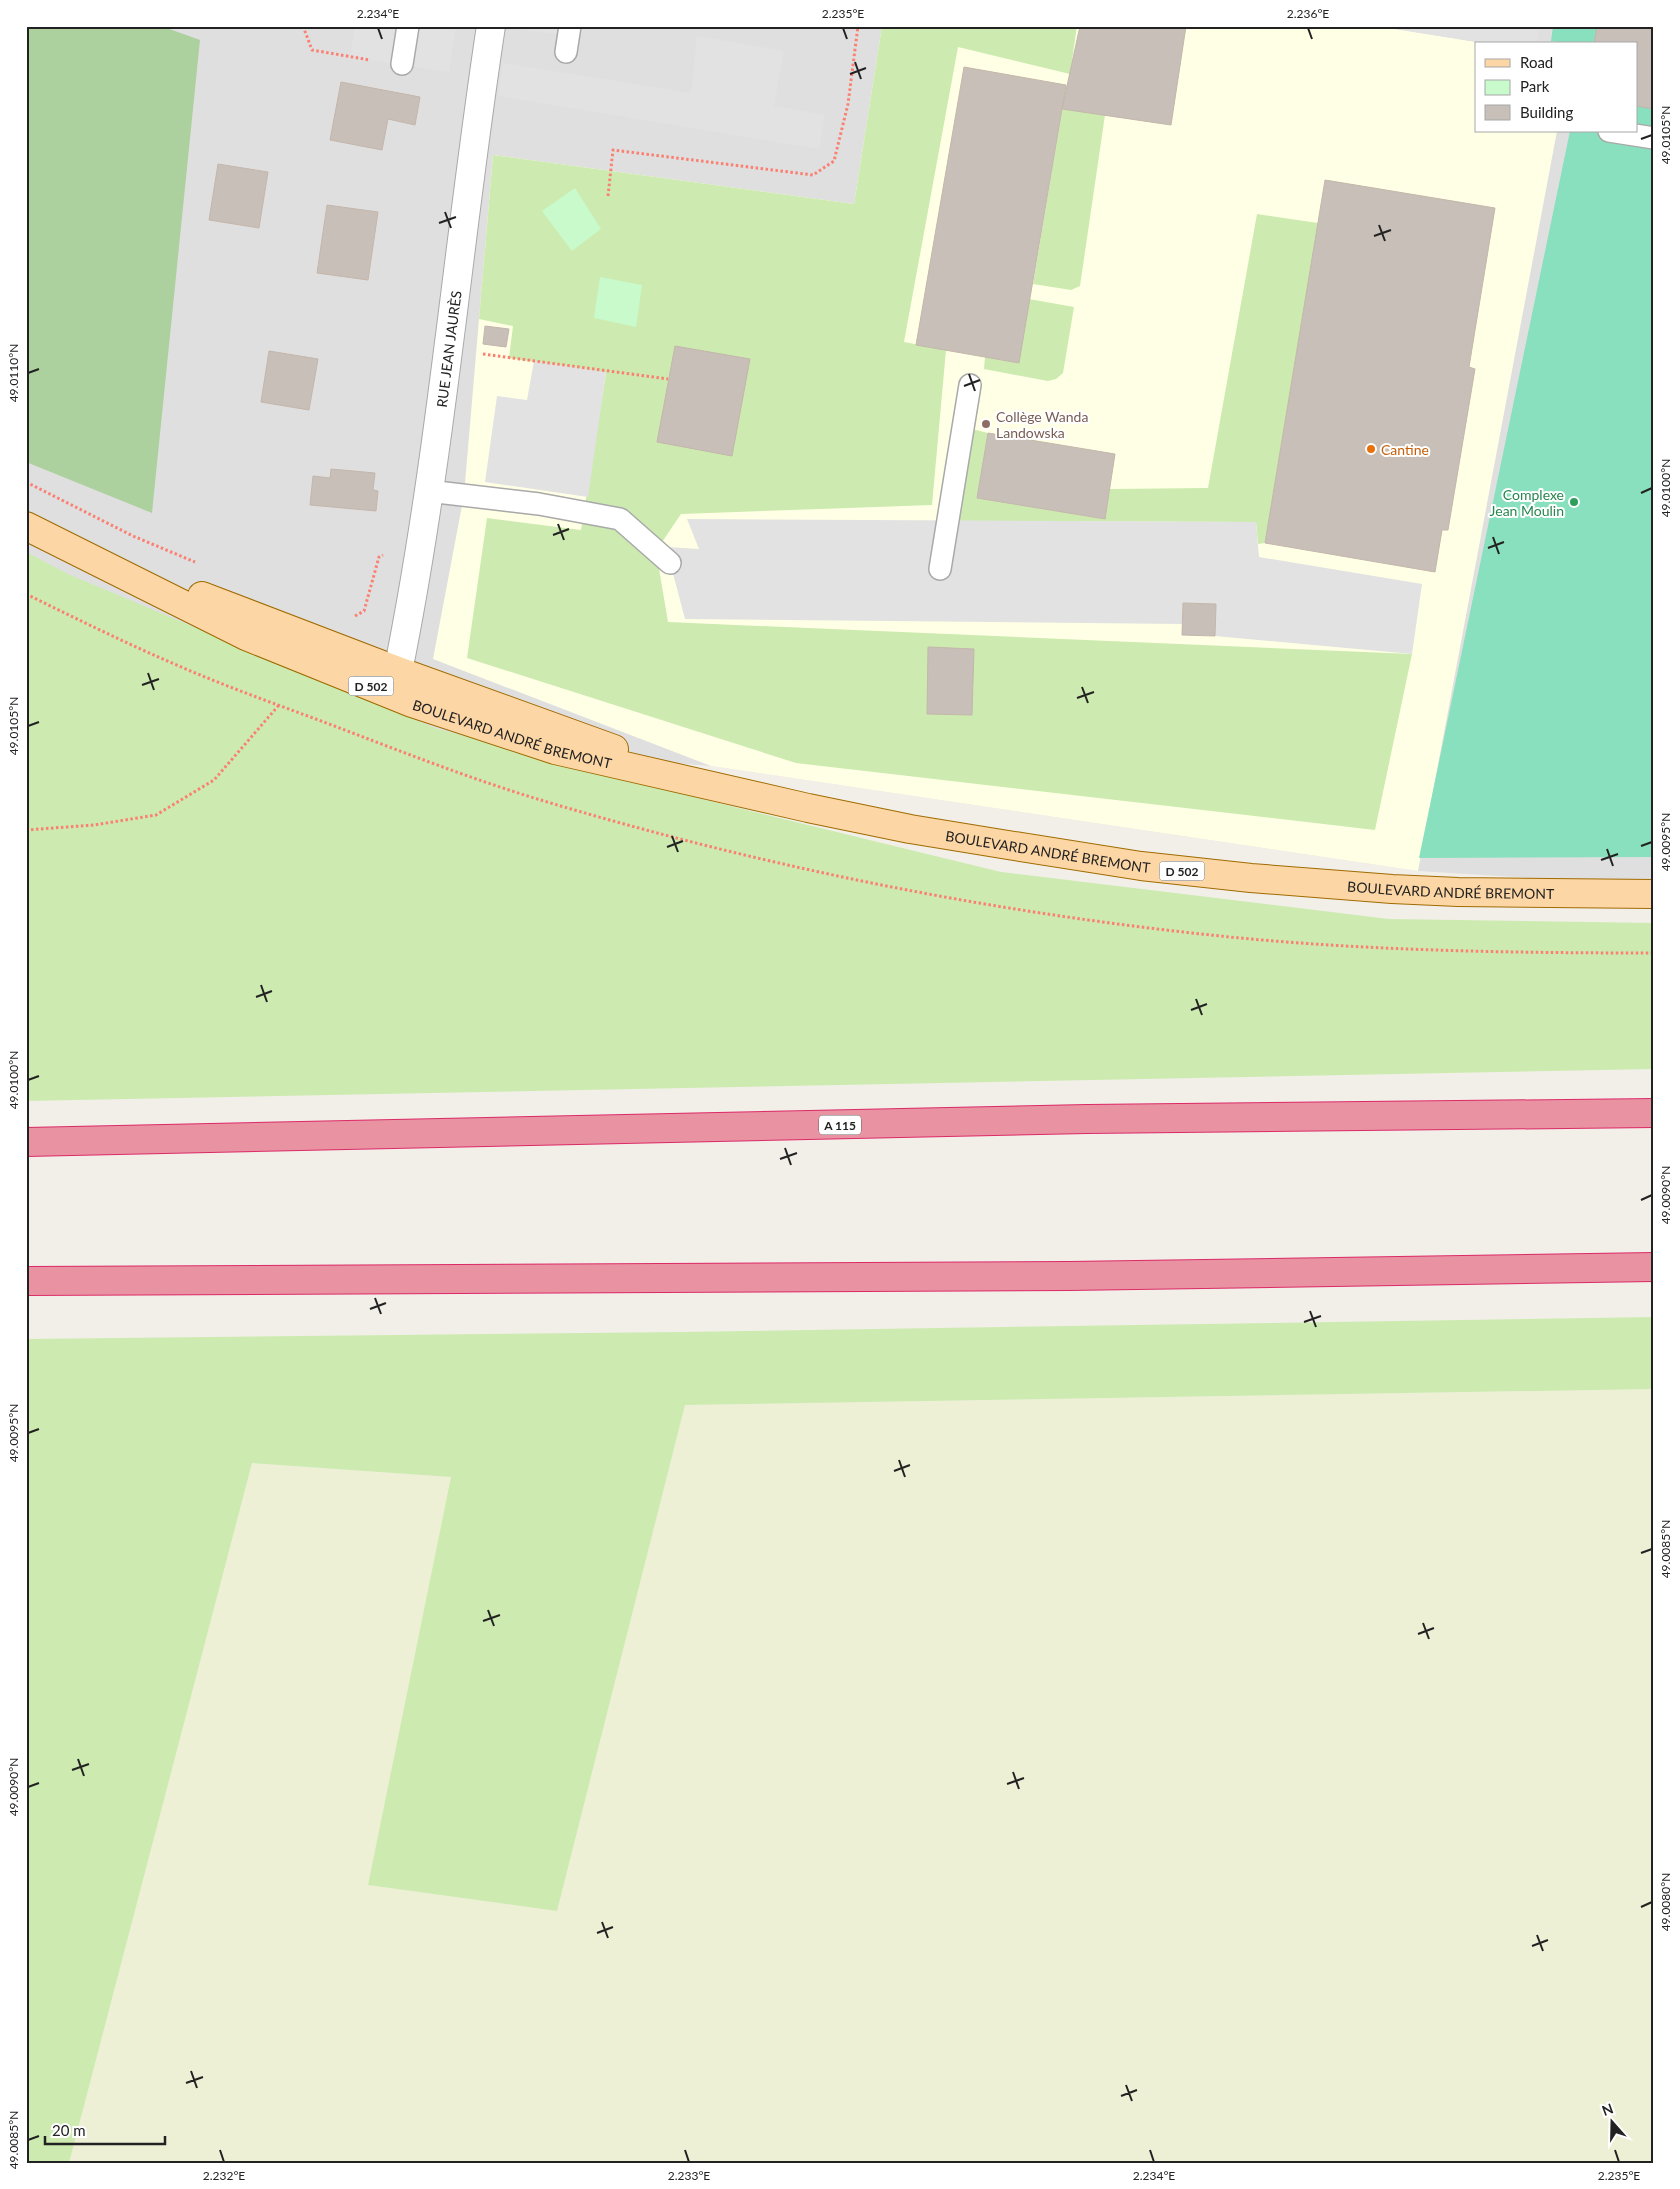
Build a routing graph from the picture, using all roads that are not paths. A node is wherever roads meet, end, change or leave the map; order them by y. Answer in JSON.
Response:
{"nodes":[{"id":1,"x":408,"y":26,"type":"edge"},
{"id":2,"x":491,"y":26,"type":"edge"},
{"id":3,"x":570,"y":26,"type":"edge"},
{"id":4,"x":566,"y":52,"type":"dead end"},
{"id":5,"x":402,"y":64,"type":"road end"},
{"id":6,"x":1615,"y":132,"type":"edge"},
{"id":7,"x":1654,"y":138,"type":"edge"},
{"id":8,"x":970,"y":385,"type":"dead end"},
{"id":9,"x":428,"y":492,"type":"junction"},
{"id":10,"x":35,"y":531,"type":"edge"},
{"id":11,"x":670,"y":562,"type":"dead end"},
{"id":12,"x":940,"y":570,"type":"dead end"},
{"id":13,"x":398,"y":671,"type":"junction"},
{"id":14,"x":716,"y":786,"type":"junction"},
{"id":15,"x":1654,"y":894,"type":"edge"},
{"id":16,"x":1654,"y":1114,"type":"edge"},
{"id":17,"x":26,"y":1142,"type":"edge"},
{"id":18,"x":1654,"y":1268,"type":"edge"},
{"id":19,"x":26,"y":1281,"type":"edge"}],
"edges":[{"from":1,"to":5,"type":"lane"},
{"from":2,"to":9,"type":"street","name":"RUE JEAN JAURÈS"},
{"from":3,"to":4,"type":"lane"},
{"from":6,"to":7,"type":"lane"},
{"from":8,"to":12,"type":"lane"},
{"from":9,"to":11,"type":"lane"},
{"from":9,"to":13,"type":"street","name":"RUE JEAN JAURÈS"},
{"from":10,"to":13,"type":"main road","name":"BOULEVARD ANDRÉ BREMONT","number":"D 502"},
{"from":10,"to":14,"type":"main road","name":"BOULEVARD ANDRÉ BREMONT","number":"D 502"},
{"from":13,"to":14,"type":"main road","name":"BOULEVARD ANDRÉ BREMONT","number":"D 502"},
{"from":14,"to":15,"type":"main road","name":"BOULEVARD ANDRÉ BREMONT","number":"D 502"},
{"from":16,"to":17,"type":"highway","number":"A 115"},
{"from":18,"to":19,"type":"highway"}]}
